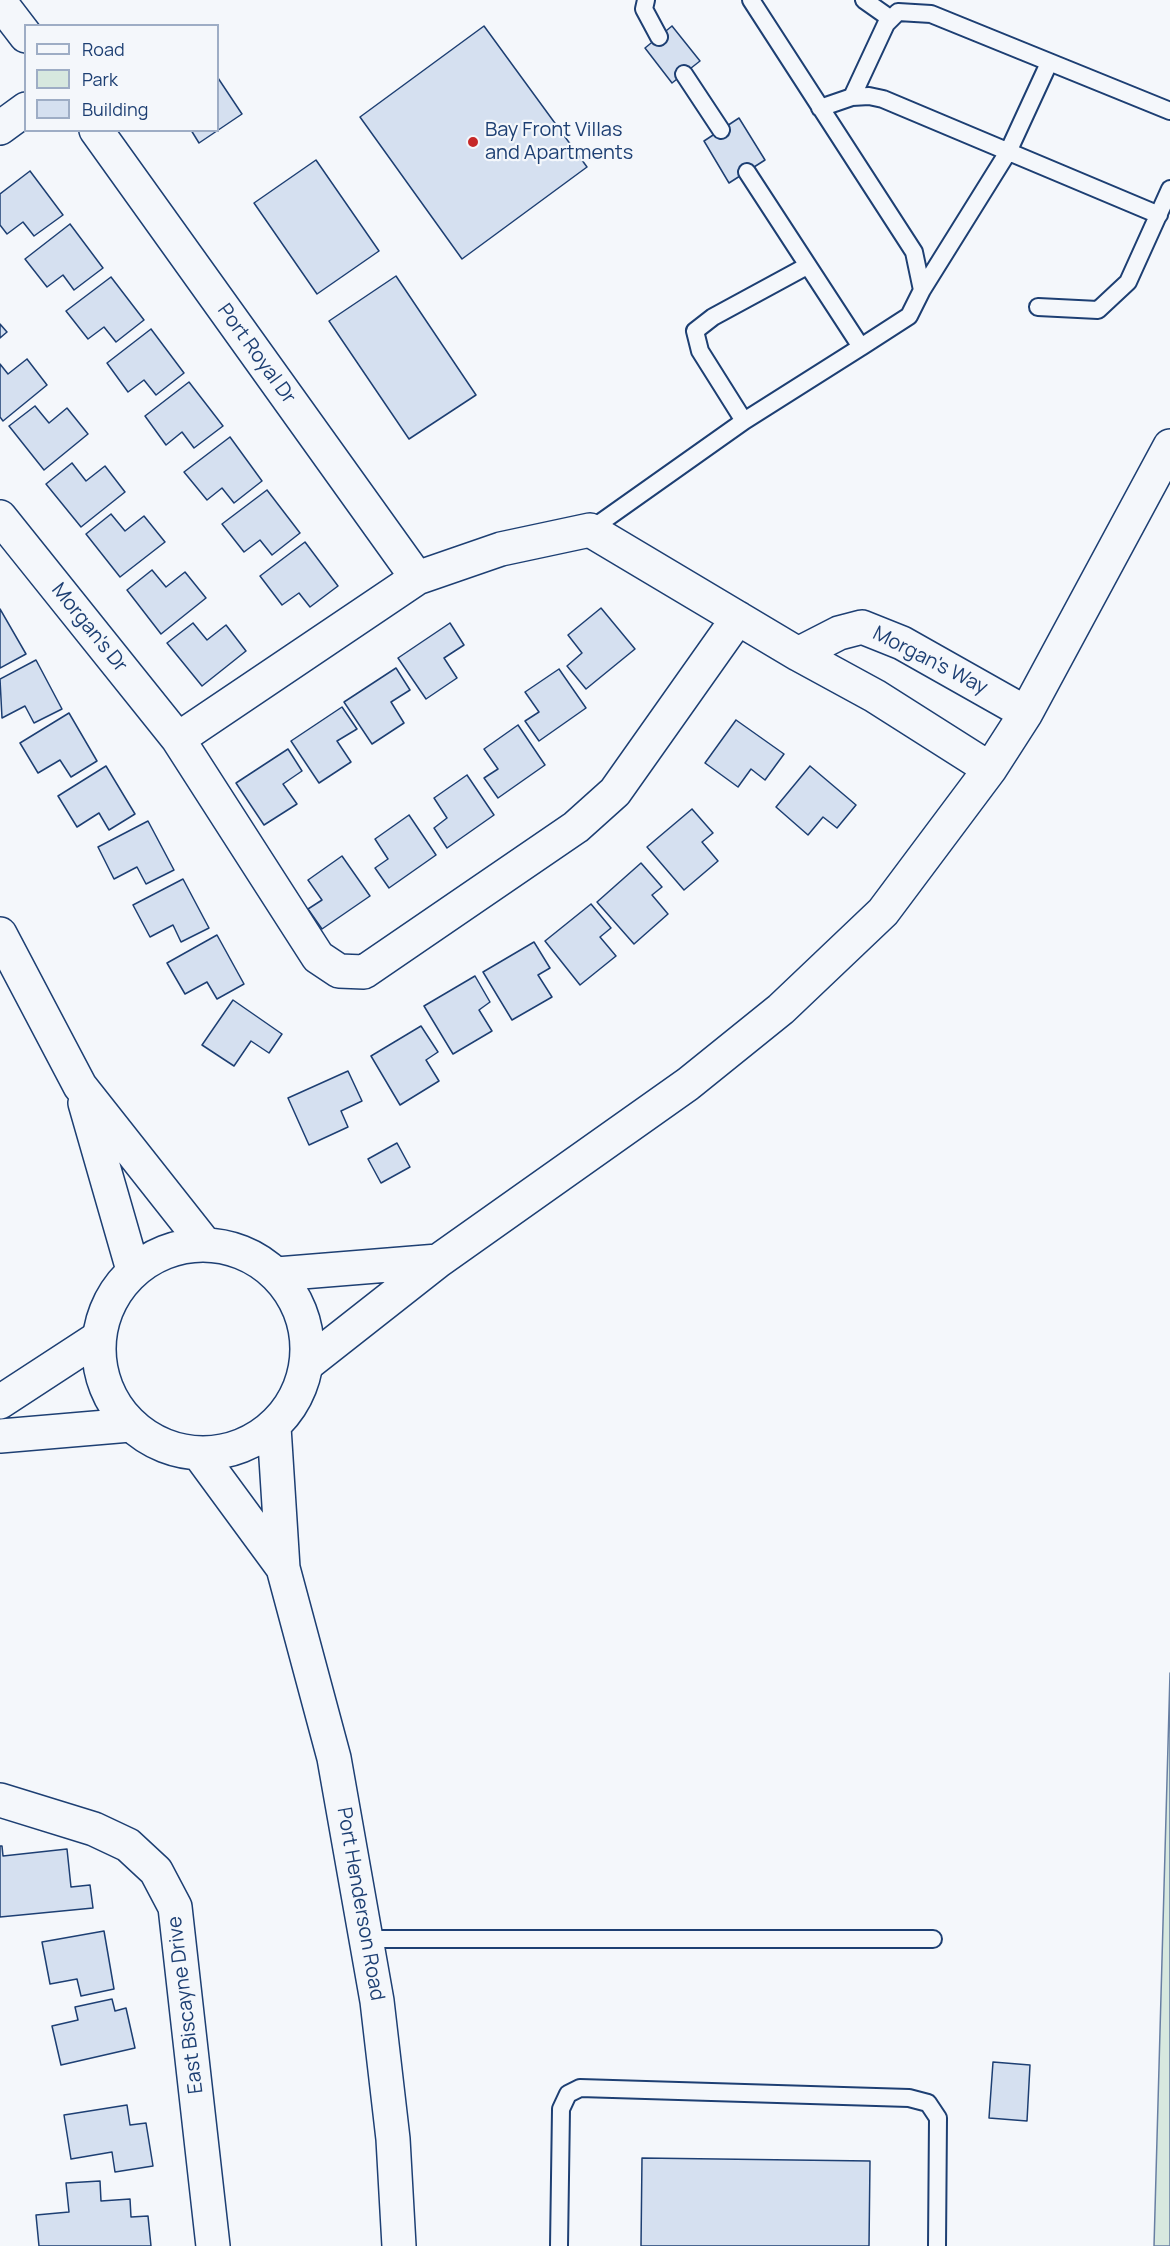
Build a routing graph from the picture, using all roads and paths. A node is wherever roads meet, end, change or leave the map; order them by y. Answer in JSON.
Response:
{"nodes":[{"id":1,"x":646,"y":0,"type":"edge"},
{"id":2,"x":864,"y":0,"type":"edge"},
{"id":3,"x":754,"y":1,"type":"edge"},
{"id":4,"x":0,"y":2,"type":"edge"},
{"id":5,"x":891,"y":19,"type":"junction"},
{"id":6,"x":24,"y":33,"type":"edge"},
{"id":7,"x":659,"y":37,"type":"dead end"},
{"id":8,"x":1049,"y":63,"type":"junction"},
{"id":9,"x":684,"y":74,"type":"dead end"},
{"id":10,"x":852,"y":97,"type":"junction"},
{"id":11,"x":820,"y":108,"type":"junction"},
{"id":12,"x":24,"y":110,"type":"edge"},
{"id":13,"x":1170,"y":111,"type":"edge"},
{"id":14,"x":0,"y":128,"type":"edge"},
{"id":15,"x":721,"y":130,"type":"dead end"},
{"id":16,"x":97,"y":132,"type":"edge"},
{"id":17,"x":1008,"y":152,"type":"junction"},
{"id":18,"x":747,"y":172,"type":"dead end"},
{"id":19,"x":1170,"y":189,"type":"edge"},
{"id":20,"x":1159,"y":215,"type":"junction"},
{"id":21,"x":807,"y":266,"type":"junction"},
{"id":22,"x":922,"y":290,"type":"junction"},
{"id":23,"x":1038,"y":307,"type":"dead end"},
{"id":24,"x":861,"y":347,"type":"junction"},
{"id":25,"x":744,"y":421,"type":"junction"},
{"id":26,"x":1170,"y":446,"type":"edge"},
{"id":27,"x":0,"y":517,"type":"edge"},
{"id":28,"x":590,"y":530,"type":"junction"},
{"id":29,"x":417,"y":578,"type":"junction"},
{"id":30,"x":738,"y":618,"type":"junction"},
{"id":31,"x":798,"y":654,"type":"junction"},
{"id":32,"x":1026,"y":713,"type":"junction"},
{"id":33,"x":178,"y":739,"type":"junction"},
{"id":34,"x":990,"y":768,"type":"junction"},
{"id":35,"x":0,"y":934,"type":"edge"},
{"id":36,"x":80,"y":1086,"type":"junction"},
{"id":37,"x":204,"y":1243,"type":"junction"},
{"id":38,"x":438,"y":1261,"type":"junction"},
{"id":39,"x":133,"y":1270,"type":"junction"},
{"id":40,"x":277,"y":1274,"type":"junction"},
{"id":41,"x":98,"y":1338,"type":"junction"},
{"id":42,"x":307,"y":1364,"type":"junction"},
{"id":43,"x":0,"y":1402,"type":"edge"},
{"id":44,"x":130,"y":1425,"type":"junction"},
{"id":45,"x":274,"y":1427,"type":"junction"},
{"id":46,"x":0,"y":1436,"type":"edge"},
{"id":47,"x":200,"y":1455,"type":"junction"},
{"id":48,"x":283,"y":1568,"type":"junction"},
{"id":49,"x":0,"y":1800,"type":"edge"},
{"id":50,"x":367,"y":1939,"type":"junction"},
{"id":51,"x":933,"y":1939,"type":"dead end"},
{"id":52,"x":213,"y":2246,"type":"edge"},
{"id":53,"x":399,"y":2246,"type":"edge"},
{"id":54,"x":559,"y":2246,"type":"edge"},
{"id":55,"x":938,"y":2246,"type":"edge"}],
"edges":[{"from":1,"to":7,"type":"lane"},
{"from":2,"to":5,"type":"lane"},
{"from":3,"to":11,"type":"lane"},
{"from":4,"to":6,"type":"street"},
{"from":5,"to":8,"type":"lane"},
{"from":5,"to":10,"type":"lane"},
{"from":8,"to":13,"type":"lane"},
{"from":8,"to":17,"type":"lane"},
{"from":9,"to":15,"type":"lane"},
{"from":10,"to":11,"type":"lane"},
{"from":10,"to":17,"type":"lane"},
{"from":11,"to":22,"type":"lane"},
{"from":12,"to":14,"type":"street"},
{"from":16,"to":29,"type":"street","name":"Port Royal Dr"},
{"from":17,"to":20,"type":"lane"},
{"from":17,"to":22,"type":"lane"},
{"from":18,"to":21,"type":"lane"},
{"from":19,"to":20,"type":"lane"},
{"from":20,"to":23,"type":"lane"},
{"from":21,"to":24,"type":"lane"},
{"from":21,"to":25,"type":"lane"},
{"from":22,"to":24,"type":"lane"},
{"from":24,"to":25,"type":"lane"},
{"from":25,"to":28,"type":"lane"},
{"from":26,"to":32,"type":"street"},
{"from":27,"to":33,"type":"street","name":"Morgan's Dr"},
{"from":28,"to":29,"type":"street"},
{"from":28,"to":30,"type":"street"},
{"from":29,"to":33,"type":"street"},
{"from":30,"to":31,"type":"street"},
{"from":30,"to":33,"type":"street","name":"Morgan's Dr"},
{"from":31,"to":32,"type":"street","name":"Morgan's Way"},
{"from":31,"to":34,"type":"street"},
{"from":32,"to":34,"type":"street"},
{"from":34,"to":38,"type":"street"},
{"from":35,"to":36,"type":"street"},
{"from":36,"to":37,"type":"street"},
{"from":36,"to":39,"type":"street"},
{"from":37,"to":39,"type":"street"},
{"from":37,"to":40,"type":"street"},
{"from":38,"to":40,"type":"street"},
{"from":38,"to":42,"type":"street"},
{"from":39,"to":41,"type":"street"},
{"from":40,"to":42,"type":"street"},
{"from":41,"to":43,"type":"street"},
{"from":41,"to":44,"type":"street"},
{"from":42,"to":45,"type":"street"},
{"from":44,"to":46,"type":"street"},
{"from":44,"to":47,"type":"street"},
{"from":45,"to":47,"type":"street"},
{"from":45,"to":48,"type":"street","name":"Port Henderson Road"},
{"from":47,"to":48,"type":"street","name":"Port Henderson Road"},
{"from":48,"to":50,"type":"street","name":"Port Henderson Road"},
{"from":49,"to":52,"type":"street","name":"East Biscayne Drive"},
{"from":50,"to":51,"type":"lane"},
{"from":50,"to":53,"type":"street","name":"Port Henderson Road"},
{"from":54,"to":55,"type":"lane"}]}
